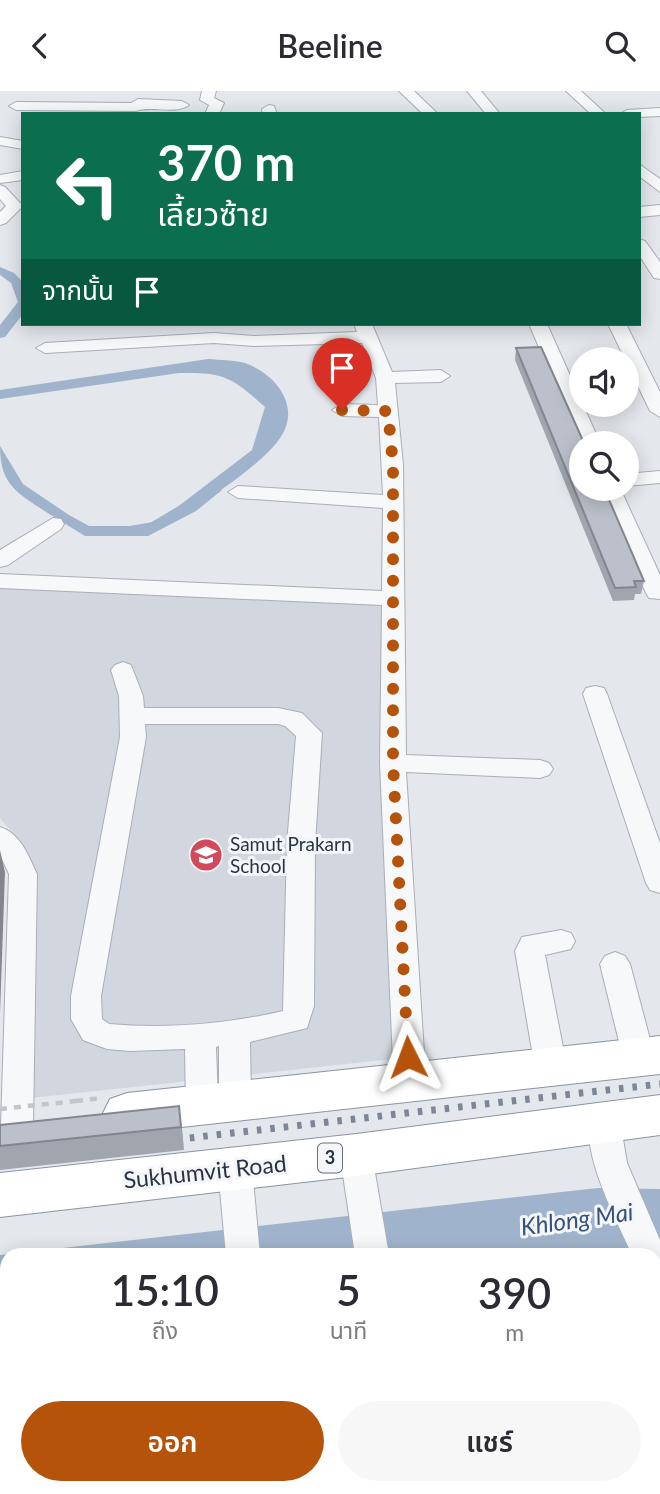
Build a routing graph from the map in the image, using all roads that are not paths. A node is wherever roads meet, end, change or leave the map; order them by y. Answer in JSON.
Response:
{"nodes":[{"id":1,"x":209,"y":91,"type":"edge"},
{"id":2,"x":406,"y":91,"type":"edge"},
{"id":3,"x":474,"y":91,"type":"edge"},
{"id":4,"x":573,"y":91,"type":"edge"},
{"id":5,"x":122,"y":92,"type":"edge"},
{"id":6,"x":139,"y":101,"type":"edge"},
{"id":7,"x":180,"y":101,"type":"dead end"},
{"id":8,"x":16,"y":106,"type":"dead end"},
{"id":9,"x":72,"y":110,"type":"edge"},
{"id":10,"x":213,"y":112,"type":"edge"},
{"id":11,"x":429,"y":112,"type":"edge"},
{"id":12,"x":491,"y":112,"type":"edge"},
{"id":13,"x":597,"y":112,"type":"edge"},
{"id":14,"x":660,"y":112,"type":"edge"},
{"id":15,"x":641,"y":113,"type":"edge"},
{"id":16,"x":0,"y":141,"type":"edge"},
{"id":17,"x":21,"y":145,"type":"edge"},
{"id":18,"x":641,"y":170,"type":"edge"},
{"id":19,"x":21,"y":175,"type":"edge"},
{"id":20,"x":0,"y":179,"type":"edge"},
{"id":21,"x":660,"y":187,"type":"edge"},
{"id":22,"x":0,"y":190,"type":"edge"},
{"id":23,"x":660,"y":210,"type":"edge"},
{"id":24,"x":641,"y":212,"type":"edge"},
{"id":25,"x":0,"y":220,"type":"edge"},
{"id":26,"x":641,"y":247,"type":"edge"},
{"id":27,"x":660,"y":274,"type":"edge"},
{"id":28,"x":539,"y":326,"type":"edge"},
{"id":29,"x":618,"y":326,"type":"edge"},
{"id":30,"x":366,"y":331,"type":"edge"},
{"id":31,"x":45,"y":348,"type":"dead end"},
{"id":32,"x":441,"y":376,"type":"dead end"},
{"id":33,"x":385,"y":378,"type":"junction"},
{"id":34,"x":342,"y":410,"type":"dead end"},
{"id":35,"x":388,"y":411,"type":"junction"},
{"id":36,"x":660,"y":411,"type":"edge"},
{"id":37,"x":585,"y":431,"type":"edge"},
{"id":38,"x":660,"y":477,"type":"edge"},
{"id":39,"x":639,"y":479,"type":"edge"},
{"id":40,"x":238,"y":492,"type":"dead end"},
{"id":41,"x":616,"y":501,"type":"edge"},
{"id":42,"x":392,"y":502,"type":"junction"},
{"id":43,"x":53,"y":524,"type":"dead end"},
{"id":44,"x":0,"y":560,"type":"edge"},
{"id":45,"x":0,"y":581,"type":"edge"},
{"id":46,"x":657,"y":593,"type":"dead end"},
{"id":47,"x":391,"y":598,"type":"junction"},
{"id":48,"x":124,"y":670,"type":"dead end"},
{"id":49,"x":595,"y":694,"type":"dead end"},
{"id":50,"x":132,"y":716,"type":"junction"},
{"id":51,"x":393,"y":762,"type":"junction"},
{"id":52,"x":540,"y":769,"type":"dead end"},
{"id":53,"x":0,"y":837,"type":"edge"},
{"id":54,"x":660,"y":883,"type":"edge"},
{"id":55,"x":561,"y":941,"type":"dead end"},
{"id":56,"x":615,"y":964,"type":"dead end"},
{"id":57,"x":234,"y":1032,"type":"junction"},
{"id":58,"x":200,"y":1037,"type":"junction"},
{"id":59,"x":649,"y":1056,"type":"edge"},
{"id":60,"x":551,"y":1068,"type":"junction"},
{"id":61,"x":410,"y":1084,"type":"junction"},
{"id":62,"x":218,"y":1103,"type":"junction"},
{"id":63,"x":49,"y":1114,"type":"edge"},
{"id":64,"x":660,"y":1115,"type":"edge"},
{"id":65,"x":607,"y":1142,"type":"junction"},
{"id":66,"x":358,"y":1170,"type":"junction"},
{"id":67,"x":237,"y":1189,"type":"junction"},
{"id":68,"x":0,"y":1195,"type":"edge"},
{"id":69,"x":242,"y":1248,"type":"edge"},
{"id":70,"x":371,"y":1248,"type":"edge"},
{"id":71,"x":646,"y":1248,"type":"edge"}],
"edges":[{"from":1,"to":10,"type":"street"},
{"from":2,"to":11,"type":"street"},
{"from":3,"to":12,"type":"street"},
{"from":4,"to":13,"type":"street"},
{"from":5,"to":6,"type":"street"},
{"from":6,"to":7,"type":"street"},
{"from":6,"to":9,"type":"street"},
{"from":8,"to":9,"type":"street"},
{"from":14,"to":15,"type":"street"},
{"from":16,"to":17,"type":"street"},
{"from":18,"to":21,"type":"street"},
{"from":19,"to":20,"type":"street"},
{"from":22,"to":25,"type":"street"},
{"from":23,"to":24,"type":"street"},
{"from":26,"to":27,"type":"street"},
{"from":28,"to":37,"type":"street"},
{"from":29,"to":36,"type":"street"},
{"from":30,"to":31,"type":"street"},
{"from":30,"to":33,"type":"street"},
{"from":32,"to":33,"type":"street"},
{"from":33,"to":35,"type":"street"},
{"from":34,"to":35,"type":"street"},
{"from":35,"to":42,"type":"street"},
{"from":38,"to":39,"type":"street"},
{"from":40,"to":42,"type":"street"},
{"from":41,"to":46,"type":"street"},
{"from":42,"to":47,"type":"street"},
{"from":43,"to":44,"type":"street"},
{"from":45,"to":47,"type":"street"},
{"from":47,"to":51,"type":"street"},
{"from":48,"to":50,"type":"street"},
{"from":49,"to":54,"type":"street"},
{"from":50,"to":57,"type":"street"},
{"from":50,"to":58,"type":"street"},
{"from":51,"to":52,"type":"street"},
{"from":51,"to":61,"type":"street"},
{"from":53,"to":63,"type":"street"},
{"from":55,"to":60,"type":"street"},
{"from":56,"to":59,"type":"street"},
{"from":57,"to":58,"type":"street"},
{"from":57,"to":62,"type":"street"},
{"from":58,"to":62,"type":"street"},
{"from":59,"to":60,"type":"highway"},
{"from":60,"to":61,"type":"highway"},
{"from":61,"to":62,"type":"highway"},
{"from":62,"to":63,"type":"highway"},
{"from":64,"to":65,"type":"highway","name":"Sukhumvit Road","number":"3"},
{"from":65,"to":66,"type":"highway","name":"Sukhumvit Road","number":"3"},
{"from":65,"to":71,"type":"street"},
{"from":66,"to":67,"type":"highway","name":"Sukhumvit Road","number":"3"},
{"from":66,"to":70,"type":"street"},
{"from":67,"to":68,"type":"highway","name":"Sukhumvit Road","number":"3"},
{"from":67,"to":69,"type":"street"}]}
